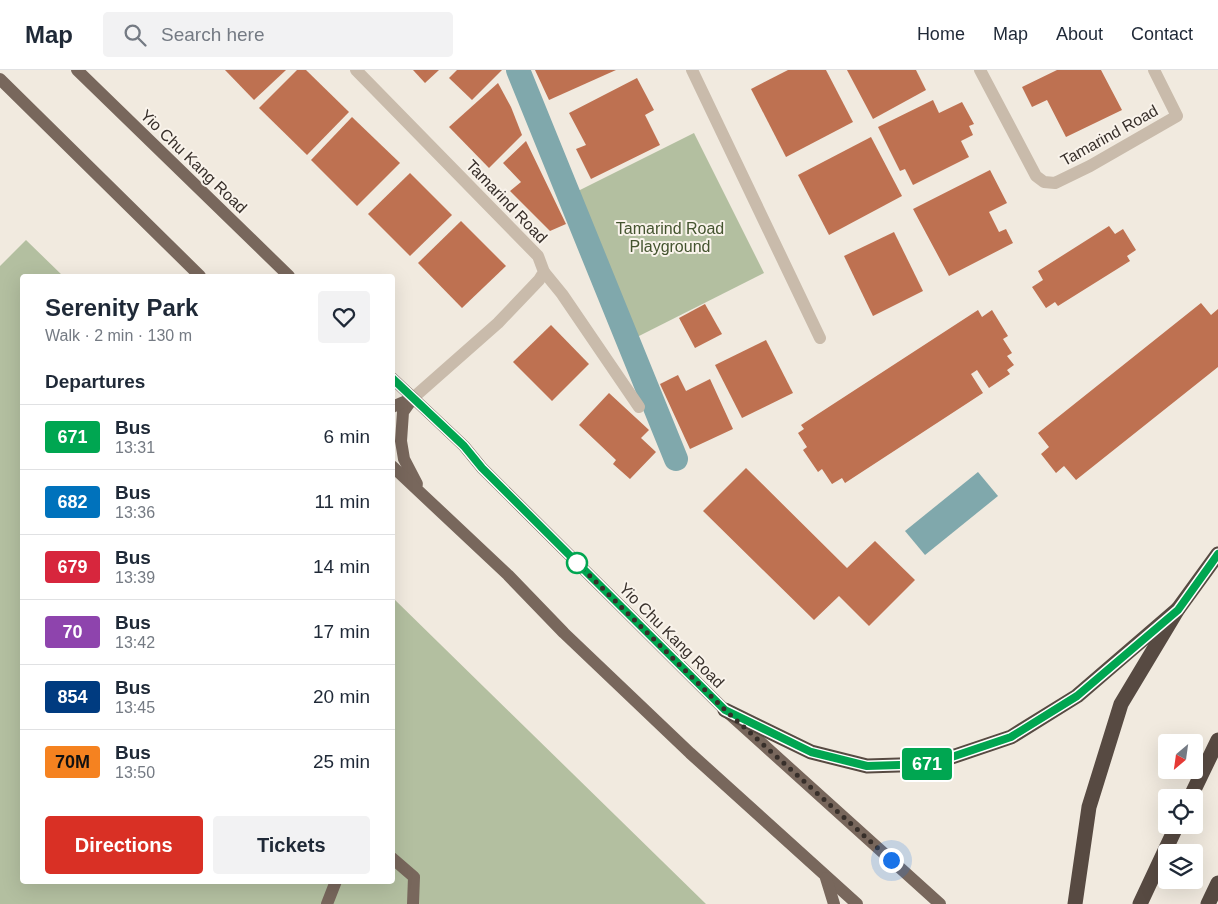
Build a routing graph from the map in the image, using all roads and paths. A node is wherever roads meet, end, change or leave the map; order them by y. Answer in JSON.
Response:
{"nodes":[{"id":1,"x":77,"y":70,"type":"edge"},
{"id":2,"x":356,"y":70,"type":"edge"},
{"id":3,"x":692,"y":70,"type":"edge"},
{"id":4,"x":980,"y":70,"type":"edge"},
{"id":5,"x":1154,"y":70,"type":"edge"},
{"id":6,"x":0,"y":79,"type":"edge"},
{"id":7,"x":544,"y":272,"type":"junction"},
{"id":8,"x":198,"y":274,"type":"edge"},
{"id":9,"x":287,"y":274,"type":"edge"},
{"id":10,"x":820,"y":338,"type":"dead end"},
{"id":11,"x":395,"y":381,"type":"edge"},
{"id":12,"x":413,"y":398,"type":"junction"},
{"id":13,"x":395,"y":406,"type":"edge"},
{"id":14,"x":639,"y":407,"type":"dead end"},
{"id":15,"x":395,"y":469,"type":"edge"},
{"id":16,"x":426,"y":498,"type":"junction"},
{"id":17,"x":1218,"y":554,"type":"edge"},
{"id":18,"x":1178,"y":610,"type":"junction"},
{"id":19,"x":725,"y":710,"type":"junction"},
{"id":20,"x":1218,"y":740,"type":"edge"},
{"id":21,"x":1194,"y":789,"type":"edge"},
{"id":22,"x":1173,"y":834,"type":"edge"},
{"id":23,"x":395,"y":861,"type":"edge"},
{"id":24,"x":826,"y":878,"type":"junction"},
{"id":25,"x":1218,"y":883,"type":"edge"},
{"id":26,"x":335,"y":884,"type":"edge"},
{"id":27,"x":327,"y":904,"type":"edge"},
{"id":28,"x":413,"y":904,"type":"edge"},
{"id":29,"x":834,"y":904,"type":"edge"},
{"id":30,"x":857,"y":904,"type":"edge"},
{"id":31,"x":940,"y":904,"type":"edge"},
{"id":32,"x":1075,"y":904,"type":"edge"},
{"id":33,"x":1140,"y":904,"type":"edge"},
{"id":34,"x":1208,"y":904,"type":"edge"}],
"edges":[{"from":1,"to":9,"type":"main road","name":"Yio Chu Kang Road"},
{"from":2,"to":7,"type":"street","name":"Tamarind Road"},
{"from":3,"to":10,"type":"street"},
{"from":4,"to":5,"type":"street","name":"Tamarind Road"},
{"from":6,"to":8,"type":"main road"},
{"from":7,"to":12,"type":"street"},
{"from":7,"to":14,"type":"street","name":"Tamarind Road"},
{"from":11,"to":12,"type":"main road","name":"Yio Chu Kang Road"},
{"from":12,"to":13,"type":"main road"},
{"from":12,"to":16,"type":"main road"},
{"from":12,"to":19,"type":"main road","name":"Yio Chu Kang Road"},
{"from":15,"to":16,"type":"main road"},
{"from":16,"to":24,"type":"main road"},
{"from":17,"to":18,"type":"highway"},
{"from":18,"to":19,"type":"highway"},
{"from":18,"to":32,"type":"highway"},
{"from":19,"to":31,"type":"main road","name":"Yio Chu Kang Road"},
{"from":20,"to":21,"type":"highway"},
{"from":22,"to":33,"type":"highway"},
{"from":23,"to":28,"type":"main road"},
{"from":24,"to":29,"type":"main road"},
{"from":24,"to":30,"type":"main road"},
{"from":25,"to":34,"type":"highway"},
{"from":26,"to":27,"type":"main road"}]}
